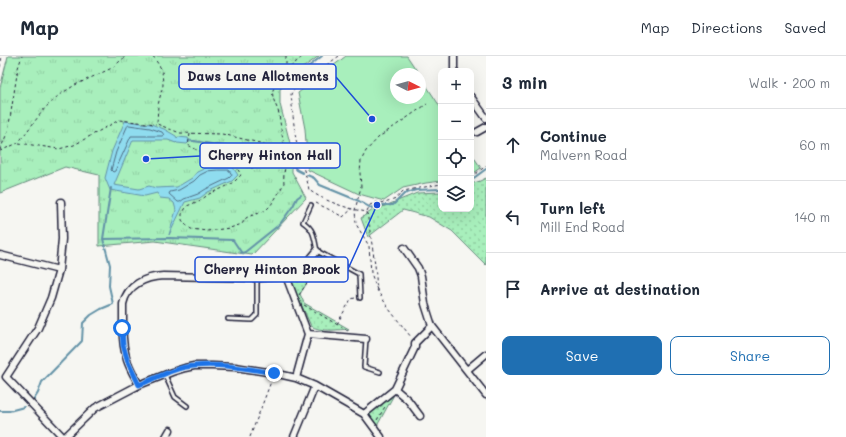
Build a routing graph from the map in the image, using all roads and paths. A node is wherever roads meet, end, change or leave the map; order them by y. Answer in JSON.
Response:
{"nodes":[{"id":1,"x":2,"y":56,"type":"edge"},
{"id":2,"x":22,"y":56,"type":"edge"},
{"id":3,"x":126,"y":56,"type":"edge"},
{"id":4,"x":153,"y":56,"type":"edge"},
{"id":5,"x":286,"y":56,"type":"edge"},
{"id":6,"x":303,"y":56,"type":"edge"},
{"id":7,"x":339,"y":56,"type":"edge"},
{"id":8,"x":454,"y":56,"type":"edge"},
{"id":9,"x":0,"y":67,"type":"edge"},
{"id":10,"x":454,"y":68,"type":"edge"},
{"id":11,"x":286,"y":72,"type":"junction"},
{"id":12,"x":286,"y":77,"type":"junction"},
{"id":13,"x":295,"y":88,"type":"junction"},
{"id":14,"x":474,"y":101,"type":"edge"},
{"id":15,"x":427,"y":104,"type":"dead end"},
{"id":16,"x":486,"y":118,"type":"edge"},
{"id":17,"x":157,"y":124,"type":"junction"},
{"id":18,"x":486,"y":127,"type":"edge"},
{"id":19,"x":477,"y":132,"type":"dead end"},
{"id":20,"x":190,"y":134,"type":"junction"},
{"id":21,"x":18,"y":143,"type":"junction"},
{"id":22,"x":285,"y":149,"type":"junction"},
{"id":23,"x":0,"y":150,"type":"edge"},
{"id":24,"x":299,"y":153,"type":"junction"},
{"id":25,"x":235,"y":164,"type":"junction"},
{"id":26,"x":286,"y":165,"type":"junction"},
{"id":27,"x":486,"y":166,"type":"edge"},
{"id":28,"x":472,"y":176,"type":"edge"},
{"id":29,"x":438,"y":185,"type":"edge"},
{"id":30,"x":61,"y":202,"type":"dead end"},
{"id":31,"x":311,"y":206,"type":"joint"},
{"id":32,"x":352,"y":209,"type":"junction"},
{"id":33,"x":355,"y":210,"type":"junction"},
{"id":34,"x":367,"y":211,"type":"junction"},
{"id":35,"x":404,"y":248,"type":"dead end"},
{"id":36,"x":316,"y":251,"type":"junction"},
{"id":37,"x":0,"y":255,"type":"edge"},
{"id":38,"x":324,"y":256,"type":"junction"},
{"id":39,"x":59,"y":270,"type":"junction"},
{"id":40,"x":286,"y":276,"type":"junction"},
{"id":41,"x":257,"y":278,"type":"junction"},
{"id":42,"x":377,"y":290,"type":"junction"},
{"id":43,"x":298,"y":296,"type":"dead end"},
{"id":44,"x":360,"y":298,"type":"joint"},
{"id":45,"x":301,"y":304,"type":"dead end"},
{"id":46,"x":228,"y":319,"type":"dead end"},
{"id":47,"x":337,"y":324,"type":"junction"},
{"id":48,"x":432,"y":326,"type":"junction"},
{"id":49,"x":349,"y":331,"type":"dead end"},
{"id":50,"x":308,"y":334,"type":"junction"},
{"id":51,"x":366,"y":338,"type":"joint"},
{"id":52,"x":415,"y":343,"type":"junction"},
{"id":53,"x":486,"y":354,"type":"edge"},
{"id":54,"x":467,"y":370,"type":"junction"},
{"id":55,"x":380,"y":372,"type":"dead end"},
{"id":56,"x":274,"y":373,"type":"junction"},
{"id":57,"x":165,"y":375,"type":"junction"},
{"id":58,"x":3,"y":377,"type":"edge"},
{"id":59,"x":296,"y":378,"type":"junction"},
{"id":60,"x":139,"y":385,"type":"junction"},
{"id":61,"x":315,"y":386,"type":"junction"},
{"id":62,"x":394,"y":389,"type":"junction"},
{"id":63,"x":486,"y":395,"type":"edge"},
{"id":64,"x":388,"y":402,"type":"dead end"},
{"id":65,"x":187,"y":406,"type":"dead end"},
{"id":66,"x":364,"y":414,"type":"junction"},
{"id":67,"x":420,"y":416,"type":"dead end"},
{"id":68,"x":374,"y":427,"type":"junction"},
{"id":69,"x":170,"y":430,"type":"dead end"},
{"id":70,"x":64,"y":437,"type":"edge"},
{"id":71,"x":166,"y":437,"type":"edge"},
{"id":72,"x":250,"y":437,"type":"edge"},
{"id":73,"x":294,"y":437,"type":"edge"},
{"id":74,"x":381,"y":437,"type":"edge"}],
"edges":[{"from":1,"to":9,"type":"path"},
{"from":2,"to":23,"type":"path"},
{"from":3,"to":21,"type":"path"},
{"from":4,"to":17,"type":"path"},
{"from":5,"to":11,"type":"path"},
{"from":6,"to":11,"type":"path"},
{"from":7,"to":13,"type":"path"},
{"from":8,"to":10,"type":"street"},
{"from":11,"to":12,"type":"path"},
{"from":12,"to":13,"type":"path"},
{"from":12,"to":22,"type":"path"},
{"from":13,"to":24,"type":"path"},
{"from":14,"to":16,"type":"street"},
{"from":15,"to":33,"type":"path"},
{"from":17,"to":20,"type":"path"},
{"from":17,"to":21,"type":"path"},
{"from":18,"to":19,"type":"street"},
{"from":20,"to":22,"type":"path"},
{"from":20,"to":25,"type":"path"},
{"from":21,"to":23,"type":"path"},
{"from":22,"to":24,"type":"path"},
{"from":22,"to":26,"type":"path"},
{"from":24,"to":32,"type":"path"},
{"from":25,"to":26,"type":"path"},
{"from":25,"to":26,"type":"path"},
{"from":27,"to":28,"type":"path"},
{"from":29,"to":34,"type":"path"},
{"from":30,"to":39,"type":"street"},
{"from":31,"to":32,"type":"path"},
{"from":31,"to":36,"type":"lane"},
{"from":32,"to":33,"type":"path"},
{"from":33,"to":34,"type":"path"},
{"from":33,"to":42,"type":"path"},
{"from":34,"to":42,"type":"path"},
{"from":35,"to":48,"type":"street"},
{"from":36,"to":38,"type":"lane"},
{"from":36,"to":40,"type":"street"},
{"from":37,"to":39,"type":"street"},
{"from":38,"to":43,"type":"path"},
{"from":38,"to":44,"type":"lane"},
{"from":39,"to":58,"type":"street"},
{"from":40,"to":41,"type":"street"},
{"from":40,"to":50,"type":"street"},
{"from":41,"to":46,"type":"lane"},
{"from":41,"to":60,"type":"street"},
{"from":42,"to":52,"type":"path"},
{"from":44,"to":47,"type":"path"},
{"from":45,"to":47,"type":"path"},
{"from":47,"to":49,"type":"path"},
{"from":48,"to":52,"type":"street"},
{"from":48,"to":54,"type":"street"},
{"from":50,"to":51,"type":"street"},
{"from":50,"to":59,"type":"street"},
{"from":51,"to":55,"type":"lane"},
{"from":52,"to":62,"type":"street"},
{"from":53,"to":54,"type":"street"},
{"from":54,"to":63,"type":"street"},
{"from":56,"to":57,"type":"street"},
{"from":56,"to":59,"type":"street"},
{"from":56,"to":72,"type":"path"},
{"from":57,"to":60,"type":"street"},
{"from":57,"to":65,"type":"lane"},
{"from":58,"to":70,"type":"street"},
{"from":59,"to":61,"type":"street"},
{"from":60,"to":70,"type":"street"},
{"from":61,"to":66,"type":"street"},
{"from":61,"to":73,"type":"street"},
{"from":62,"to":66,"type":"street"},
{"from":62,"to":67,"type":"street"},
{"from":64,"to":68,"type":"path"},
{"from":66,"to":68,"type":"street"},
{"from":68,"to":74,"type":"street"},
{"from":69,"to":71,"type":"street"}]}
